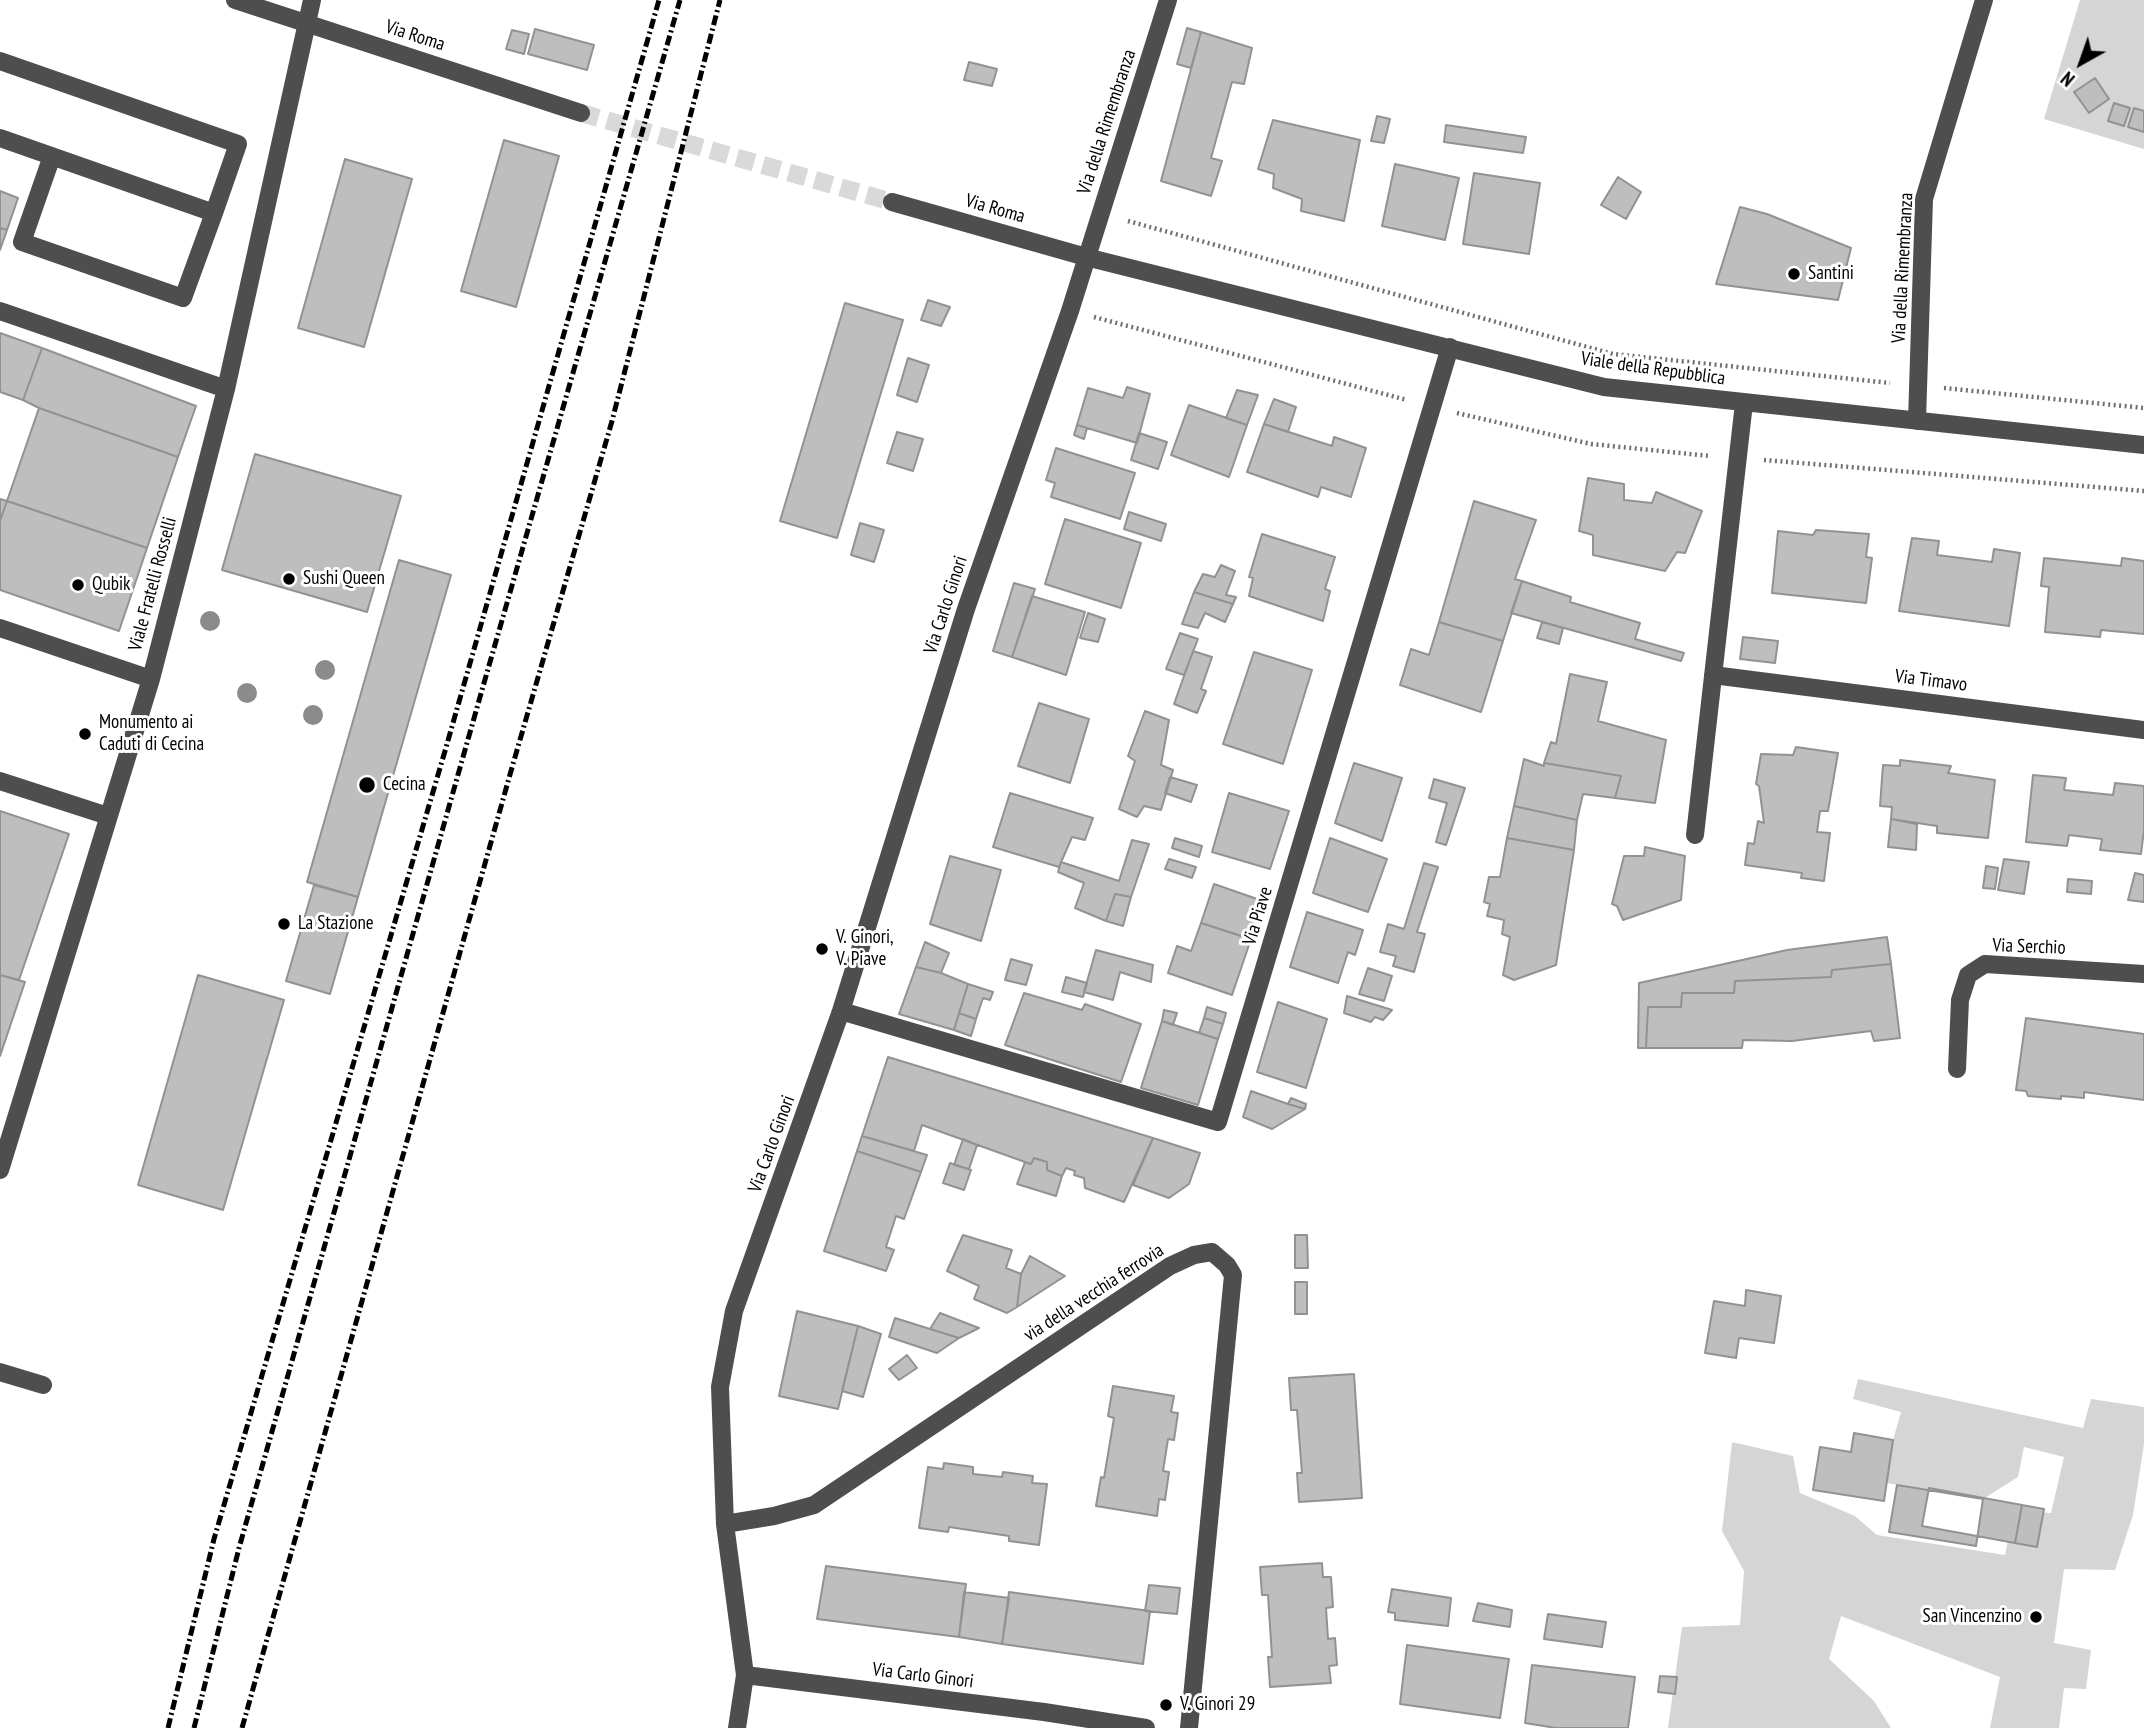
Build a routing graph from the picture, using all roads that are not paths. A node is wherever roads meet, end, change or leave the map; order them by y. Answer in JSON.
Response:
{"nodes":[{"id":1,"x":236,"y":0,"type":"edge"},
{"id":2,"x":312,"y":0,"type":"edge"},
{"id":3,"x":1168,"y":0,"type":"edge"},
{"id":4,"x":1984,"y":0,"type":"edge"},
{"id":5,"x":306,"y":22,"type":"junction"},
{"id":6,"x":0,"y":61,"type":"edge"},
{"id":7,"x":581,"y":113,"type":"tunnel mouth"},
{"id":8,"x":0,"y":138,"type":"edge"},
{"id":9,"x":52,"y":156,"type":"junction"},
{"id":10,"x":892,"y":202,"type":"tunnel mouth"},
{"id":11,"x":214,"y":213,"type":"junction"},
{"id":12,"x":1086,"y":257,"type":"junction"},
{"id":13,"x":0,"y":311,"type":"edge"},
{"id":14,"x":1450,"y":347,"type":"junction"},
{"id":15,"x":226,"y":389,"type":"junction"},
{"id":16,"x":1744,"y":403,"type":"junction"},
{"id":17,"x":1916,"y":421,"type":"junction"},
{"id":18,"x":2144,"y":445,"type":"edge"},
{"id":19,"x":0,"y":628,"type":"edge"},
{"id":20,"x":1713,"y":675,"type":"junction"},
{"id":21,"x":150,"y":679,"type":"junction"},
{"id":22,"x":2144,"y":730,"type":"edge"},
{"id":23,"x":0,"y":781,"type":"edge"},
{"id":24,"x":108,"y":816,"type":"junction"},
{"id":25,"x":1695,"y":835,"type":"dead end"},
{"id":26,"x":2144,"y":974,"type":"edge"},
{"id":27,"x":841,"y":1011,"type":"junction"},
{"id":28,"x":1956,"y":1069,"type":"dead end"},
{"id":29,"x":0,"y":1170,"type":"edge"},
{"id":30,"x":0,"y":1372,"type":"edge"},
{"id":31,"x":43,"y":1385,"type":"dead end"},
{"id":32,"x":725,"y":1524,"type":"junction"},
{"id":33,"x":745,"y":1675,"type":"junction"},
{"id":34,"x":737,"y":1728,"type":"edge"},
{"id":35,"x":1146,"y":1728,"type":"edge"},
{"id":36,"x":1189,"y":1728,"type":"edge"}],
"edges":[{"from":1,"to":5,"type":"street","name":"Via Roma"},
{"from":2,"to":5,"type":"street","name":"Viale Fratelli Rosselli"},
{"from":3,"to":12,"type":"street","name":"Via della Rimembranza"},
{"from":4,"to":17,"type":"street","name":"Via della Rimembranza"},
{"from":5,"to":7,"type":"street","name":"Via Roma"},
{"from":5,"to":15,"type":"street","name":"Viale Fratelli Rosselli"},
{"from":6,"to":11,"type":"street"},
{"from":8,"to":9,"type":"street"},
{"from":9,"to":11,"type":"street"},
{"from":9,"to":11,"type":"street"},
{"from":10,"to":12,"type":"street","name":"Via Roma"},
{"from":12,"to":14,"type":"street","name":"Viale della Repubblica"},
{"from":12,"to":27,"type":"street","name":"Via Carlo Ginori"},
{"from":13,"to":15,"type":"street"},
{"from":14,"to":16,"type":"street","name":"Viale della Repubblica"},
{"from":14,"to":27,"type":"street","name":"Via Piave"},
{"from":15,"to":21,"type":"street","name":"Viale Fratelli Rosselli"},
{"from":16,"to":17,"type":"street","name":"Viale della Repubblica"},
{"from":16,"to":20,"type":"street"},
{"from":17,"to":18,"type":"street","name":"Viale della Repubblica"},
{"from":19,"to":21,"type":"street"},
{"from":20,"to":22,"type":"street","name":"Via Timavo"},
{"from":20,"to":25,"type":"street"},
{"from":21,"to":24,"type":"street","name":"Viale Fratelli Rosselli"},
{"from":23,"to":24,"type":"street"},
{"from":24,"to":29,"type":"street","name":"Viale Fratelli Rosselli"},
{"from":26,"to":28,"type":"street","name":"Via Serchio"},
{"from":27,"to":32,"type":"street","name":"Via Carlo Ginori"},
{"from":30,"to":31,"type":"street"},
{"from":32,"to":33,"type":"street","name":"Via Carlo Ginori"},
{"from":32,"to":36,"type":"street","name":"via della vecchia ferrovia"},
{"from":33,"to":34,"type":"street"},
{"from":33,"to":35,"type":"street","name":"Via Carlo Ginori"}]}
